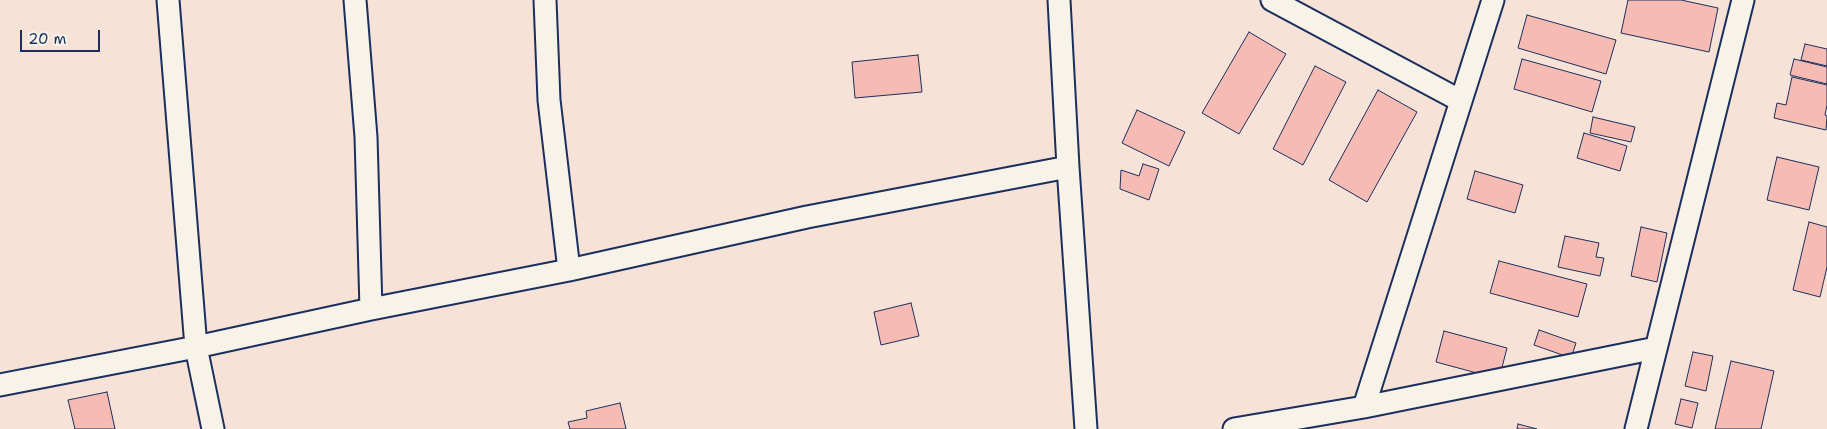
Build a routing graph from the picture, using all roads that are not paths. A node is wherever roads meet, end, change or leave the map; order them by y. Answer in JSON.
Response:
{"nodes":[{"id":1,"x":168,"y":0,"type":"edge"},
{"id":2,"x":356,"y":0,"type":"edge"},
{"id":3,"x":544,"y":0,"type":"edge"},
{"id":4,"x":1059,"y":0,"type":"edge"},
{"id":5,"x":1272,"y":0,"type":"edge"},
{"id":6,"x":1494,"y":0,"type":"edge"},
{"id":7,"x":1743,"y":0,"type":"edge"},
{"id":8,"x":1461,"y":101,"type":"junction"},
{"id":9,"x":1068,"y":167,"type":"junction"},
{"id":10,"x":569,"y":270,"type":"junction"},
{"id":11,"x":371,"y":309,"type":"junction"},
{"id":12,"x":196,"y":347,"type":"junction"},
{"id":13,"x":1656,"y":348,"type":"junction"},
{"id":14,"x":0,"y":386,"type":"edge"},
{"id":15,"x":1364,"y":407,"type":"junction"},
{"id":16,"x":213,"y":429,"type":"edge"},
{"id":17,"x":1086,"y":429,"type":"edge"},
{"id":18,"x":1234,"y":429,"type":"edge"},
{"id":19,"x":1636,"y":429,"type":"edge"}],
"edges":[{"from":1,"to":12,"type":"street"},
{"from":2,"to":11,"type":"street"},
{"from":3,"to":10,"type":"street"},
{"from":4,"to":9,"type":"street"},
{"from":5,"to":8,"type":"street"},
{"from":6,"to":8,"type":"street"},
{"from":7,"to":13,"type":"street"},
{"from":8,"to":15,"type":"street"},
{"from":9,"to":10,"type":"street"},
{"from":9,"to":17,"type":"street"},
{"from":10,"to":11,"type":"street"},
{"from":11,"to":12,"type":"street"},
{"from":12,"to":14,"type":"street"},
{"from":12,"to":16,"type":"street"},
{"from":13,"to":15,"type":"street"},
{"from":13,"to":19,"type":"street"},
{"from":15,"to":18,"type":"street"}]}
